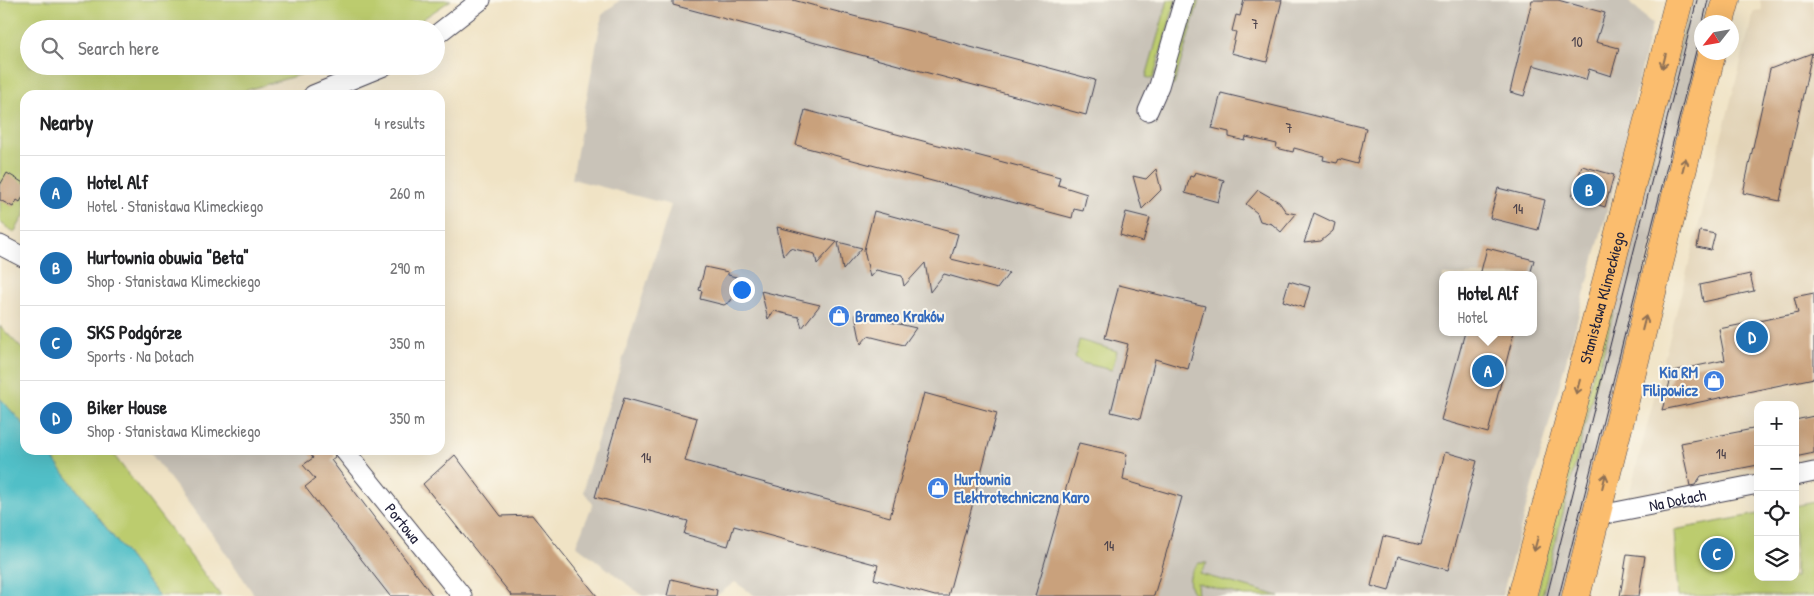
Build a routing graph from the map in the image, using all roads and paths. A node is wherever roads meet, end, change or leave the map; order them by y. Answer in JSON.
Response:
{"nodes":[{"id":1,"x":481,"y":0,"type":"edge"},
{"id":2,"x":1184,"y":0,"type":"edge"},
{"id":3,"x":1679,"y":0,"type":"edge"},
{"id":4,"x":1726,"y":0,"type":"edge"},
{"id":5,"x":1722,"y":15,"type":"edge"},
{"id":6,"x":445,"y":28,"type":"edge"},
{"id":7,"x":1710,"y":60,"type":"edge"},
{"id":8,"x":362,"y":75,"type":"edge"},
{"id":9,"x":326,"y":90,"type":"edge"},
{"id":10,"x":1148,"y":112,"type":"dead end"},
{"id":11,"x":0,"y":245,"type":"edge"},
{"id":12,"x":20,"y":255,"type":"edge"},
{"id":13,"x":348,"y":455,"type":"edge"},
{"id":14,"x":1814,"y":472,"type":"edge"},
{"id":15,"x":1799,"y":475,"type":"edge"},
{"id":16,"x":1754,"y":485,"type":"edge"},
{"id":17,"x":1596,"y":516,"type":"junction"},
{"id":18,"x":462,"y":596,"type":"edge"},
{"id":19,"x":1522,"y":596,"type":"edge"},
{"id":20,"x":1576,"y":596,"type":"edge"}],
"edges":[{"from":1,"to":6,"type":"street"},
{"from":2,"to":10,"type":"street"},
{"from":3,"to":19,"type":"main road","name":"Stanisława Klimeckiego","one_way":true},
{"from":4,"to":5,"type":"main road"},
{"from":17,"to":7,"type":"main road","one_way":true},
{"from":8,"to":9,"type":"street"},
{"from":11,"to":12,"type":"street"},
{"from":13,"to":18,"type":"street","name":"Portowa"},
{"from":14,"to":15,"type":"street"},
{"from":16,"to":17,"type":"street","name":"Na Dołach"},
{"from":17,"to":20,"type":"main road"}]}
